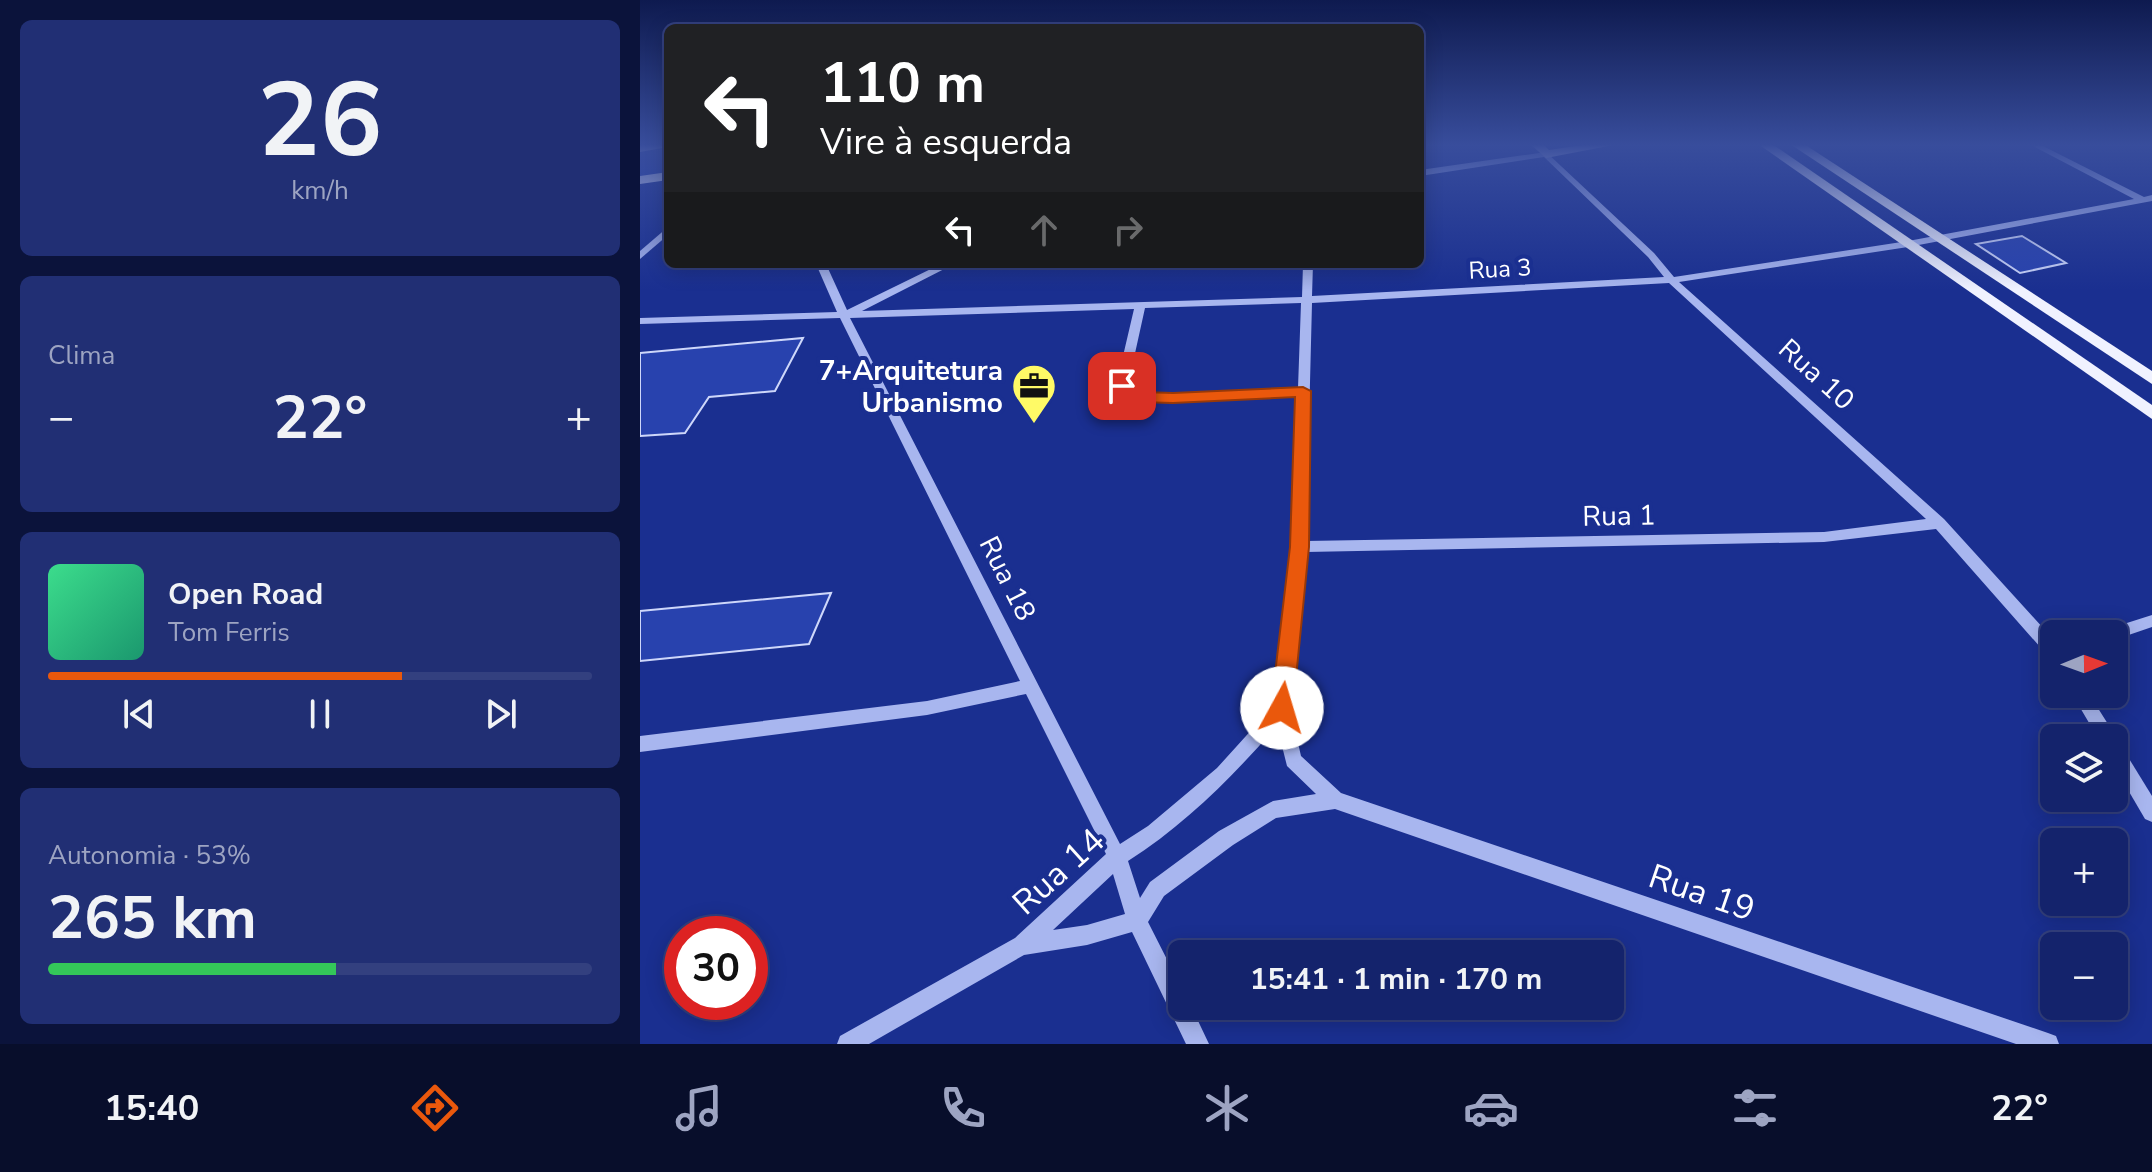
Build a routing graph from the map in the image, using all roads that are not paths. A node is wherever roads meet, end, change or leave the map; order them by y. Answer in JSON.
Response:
{"nodes":[{"id":1,"x":1586,"y":193,"type":"edge"},
{"id":2,"x":1834,"y":193,"type":"edge"},
{"id":3,"x":1869,"y":193,"type":"edge"},
{"id":4,"x":2149,"y":201,"type":"edge"},
{"id":5,"x":664,"y":234,"type":"edge"},
{"id":6,"x":1937,"y":238,"type":"junction"},
{"id":7,"x":1908,"y":244,"type":"junction"},
{"id":8,"x":640,"y":256,"type":"edge"},
{"id":9,"x":823,"y":268,"type":"edge"},
{"id":10,"x":941,"y":268,"type":"edge"},
{"id":11,"x":1308,"y":268,"type":"edge"},
{"id":12,"x":1671,"y":280,"type":"junction"},
{"id":13,"x":1305,"y":300,"type":"junction"},
{"id":14,"x":1140,"y":306,"type":"junction"},
{"id":15,"x":844,"y":316,"type":"junction"},
{"id":16,"x":640,"y":321,"type":"edge"},
{"id":17,"x":2152,"y":379,"type":"edge"},
{"id":18,"x":1303,"y":391,"type":"junction"},
{"id":19,"x":2152,"y":413,"type":"edge"},
{"id":20,"x":1939,"y":523,"type":"junction"},
{"id":21,"x":1299,"y":547,"type":"junction"},
{"id":22,"x":2152,"y":621,"type":"edge"},
{"id":23,"x":2128,"y":629,"type":"edge"},
{"id":24,"x":2040,"y":635,"type":"edge"},
{"id":25,"x":1032,"y":686,"type":"junction"},
{"id":26,"x":1282,"y":708,"type":"junction"},
{"id":27,"x":640,"y":744,"type":"edge"},
{"id":28,"x":2128,"y":773,"type":"edge"},
{"id":29,"x":1335,"y":800,"type":"junction"},
{"id":30,"x":2152,"y":813,"type":"edge"},
{"id":31,"x":1117,"y":857,"type":"junction"},
{"id":32,"x":1137,"y":921,"type":"junction"},
{"id":33,"x":1022,"y":945,"type":"junction"},
{"id":34,"x":848,"y":1044,"type":"edge"},
{"id":35,"x":1198,"y":1044,"type":"edge"},
{"id":36,"x":2048,"y":1044,"type":"edge"}],
"edges":[{"from":1,"to":12,"type":"street","name":"Rua 10"},
{"from":2,"to":7,"type":"main road"},
{"from":3,"to":6,"type":"main road"},
{"from":4,"to":6,"type":"street","name":"Rua 3"},
{"from":5,"to":8,"type":"street"},
{"from":6,"to":7,"type":"street","name":"Rua 3"},
{"from":6,"to":17,"type":"main road"},
{"from":7,"to":12,"type":"street","name":"Rua 3"},
{"from":7,"to":19,"type":"main road"},
{"from":9,"to":15,"type":"street","name":"Rua 18"},
{"from":10,"to":15,"type":"street"},
{"from":11,"to":13,"type":"street"},
{"from":12,"to":13,"type":"street","name":"Rua 3"},
{"from":12,"to":20,"type":"street","name":"Rua 10"},
{"from":13,"to":14,"type":"street","name":"Rua 3"},
{"from":13,"to":18,"type":"street"},
{"from":14,"to":15,"type":"street","name":"Rua 3"},
{"from":14,"to":18,"type":"street"},
{"from":15,"to":16,"type":"street","name":"Rua 3"},
{"from":15,"to":25,"type":"street","name":"Rua 18"},
{"from":18,"to":21,"type":"street"},
{"from":20,"to":21,"type":"street","name":"Rua 1"},
{"from":20,"to":24,"type":"street","name":"Rua 10"},
{"from":21,"to":26,"type":"street"},
{"from":22,"to":23,"type":"street"},
{"from":25,"to":27,"type":"street"},
{"from":25,"to":31,"type":"street","name":"Rua 18"},
{"from":26,"to":29,"type":"street"},
{"from":26,"to":31,"type":"street","name":"Rua 14"},
{"from":28,"to":30,"type":"street"},
{"from":29,"to":32,"type":"street"},
{"from":29,"to":36,"type":"street","name":"Rua 19"},
{"from":31,"to":32,"type":"street","name":"Rua 18"},
{"from":31,"to":33,"type":"street","name":"Rua 14"},
{"from":32,"to":33,"type":"street"},
{"from":32,"to":35,"type":"street","name":"Rua 18"},
{"from":33,"to":34,"type":"street","name":"Rua 14"}]}
